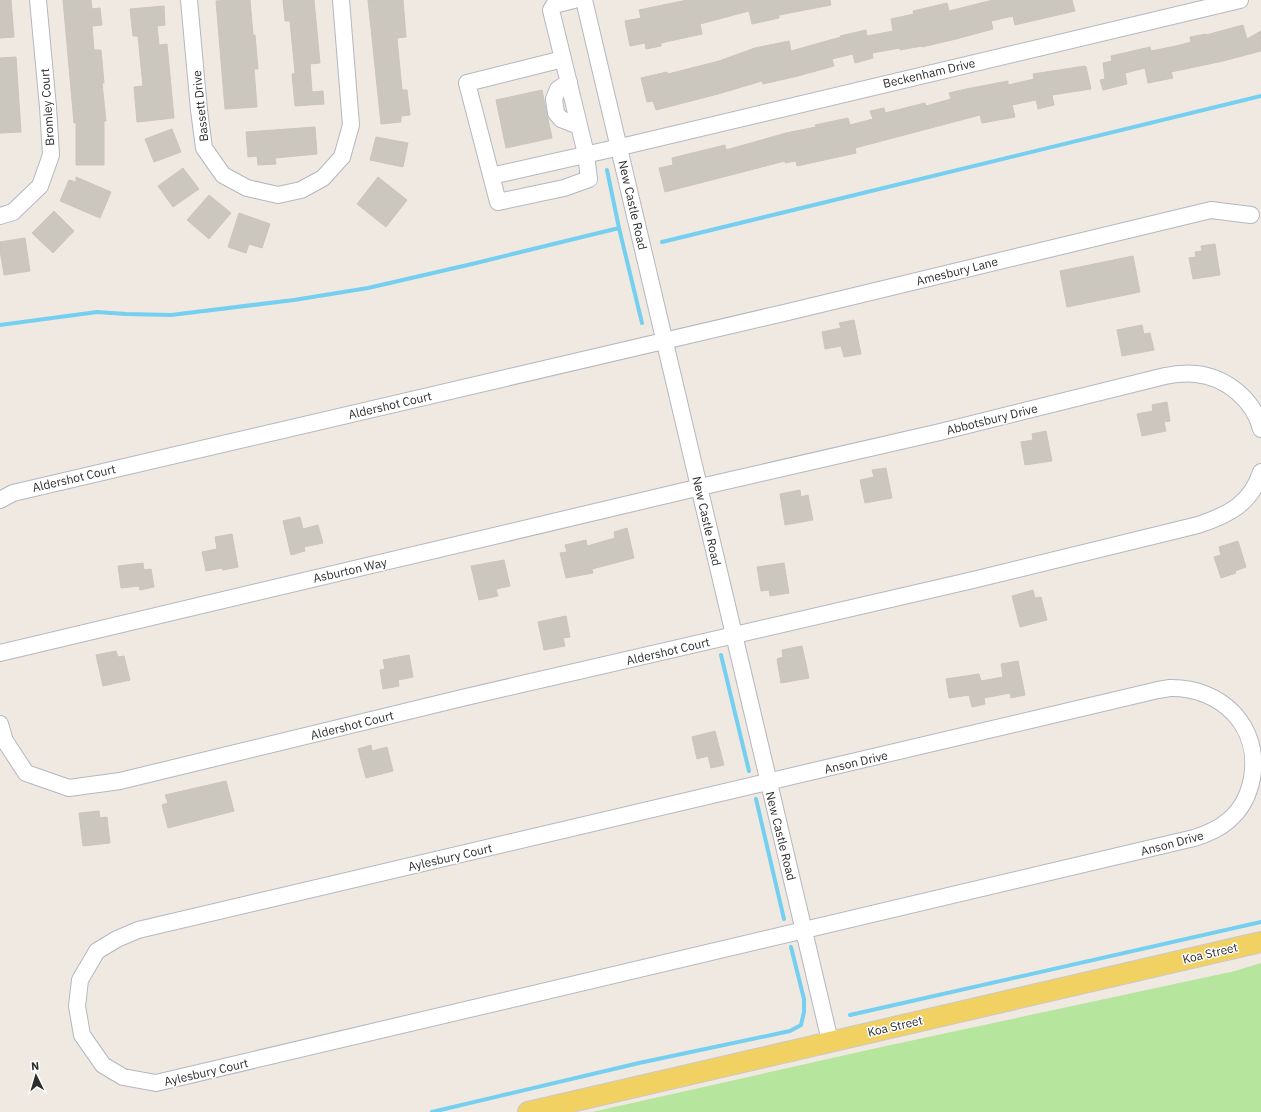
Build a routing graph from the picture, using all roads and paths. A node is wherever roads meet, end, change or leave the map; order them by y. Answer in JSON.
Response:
{"nodes":[{"id":1,"x":38,"y":0,"type":"edge"},
{"id":2,"x":190,"y":0,"type":"edge"},
{"id":3,"x":341,"y":0,"type":"edge"},
{"id":4,"x":574,"y":0,"type":"edge"},
{"id":5,"x":584,"y":0,"type":"edge"},
{"id":6,"x":1240,"y":0,"type":"edge"},
{"id":7,"x":563,"y":59,"type":"junction"},
{"id":8,"x":619,"y":147,"type":"junction"},
{"id":9,"x":586,"y":154,"type":"junction"},
{"id":10,"x":491,"y":176,"type":"junction"},
{"id":11,"x":1251,"y":214,"type":"dead end"},
{"id":12,"x":0,"y":216,"type":"edge"},
{"id":13,"x":664,"y":340,"type":"junction"},
{"id":14,"x":1261,"y":430,"type":"edge"},
{"id":15,"x":1261,"y":472,"type":"edge"},
{"id":16,"x":700,"y":487,"type":"junction"},
{"id":17,"x":0,"y":500,"type":"edge"},
{"id":18,"x":734,"y":635,"type":"junction"},
{"id":19,"x":0,"y":653,"type":"edge"},
{"id":20,"x":0,"y":724,"type":"edge"},
{"id":21,"x":768,"y":782,"type":"junction"},
{"id":22,"x":804,"y":930,"type":"junction"},
{"id":23,"x":1261,"y":942,"type":"edge"},
{"id":24,"x":830,"y":1041,"type":"junction"},
{"id":25,"x":528,"y":1112,"type":"edge"}],
"edges":[{"from":1,"to":12,"type":"street","name":"Bromley Court"},
{"from":2,"to":3,"type":"street","name":"Bassett Drive"},
{"from":4,"to":7,"type":"street"},
{"from":5,"to":8,"type":"street","name":"New Castle Road"},
{"from":6,"to":8,"type":"street","name":"Beckenham Drive"},
{"from":7,"to":9,"type":"street"},
{"from":7,"to":10,"type":"street"},
{"from":8,"to":9,"type":"street","name":"Beckenham Drive"},
{"from":8,"to":13,"type":"street","name":"New Castle Road"},
{"from":9,"to":10,"type":"street","name":"Beckenham Drive"},
{"from":9,"to":10,"type":"street"},
{"from":11,"to":13,"type":"street","name":"Amesbury Lane"},
{"from":13,"to":16,"type":"street","name":"New Castle Road"},
{"from":13,"to":17,"type":"street","name":"Aldershot Court"},
{"from":14,"to":16,"type":"street","name":"Abbotsbury Drive"},
{"from":15,"to":18,"type":"street"},
{"from":16,"to":18,"type":"street","name":"New Castle Road"},
{"from":16,"to":19,"type":"street","name":"Asburton Way"},
{"from":18,"to":20,"type":"street","name":"Aldershot Court"},
{"from":18,"to":21,"type":"street","name":"New Castle Road"},
{"from":21,"to":22,"type":"street","name":"New Castle Road"},
{"from":21,"to":22,"type":"street","name":"Anson Drive"},
{"from":21,"to":22,"type":"street","name":"Aylesbury Court"},
{"from":22,"to":24,"type":"street","name":"New Castle Road"},
{"from":23,"to":24,"type":"main road","name":"Koa Street"},
{"from":24,"to":25,"type":"main road","name":"Koa Street"}]}
